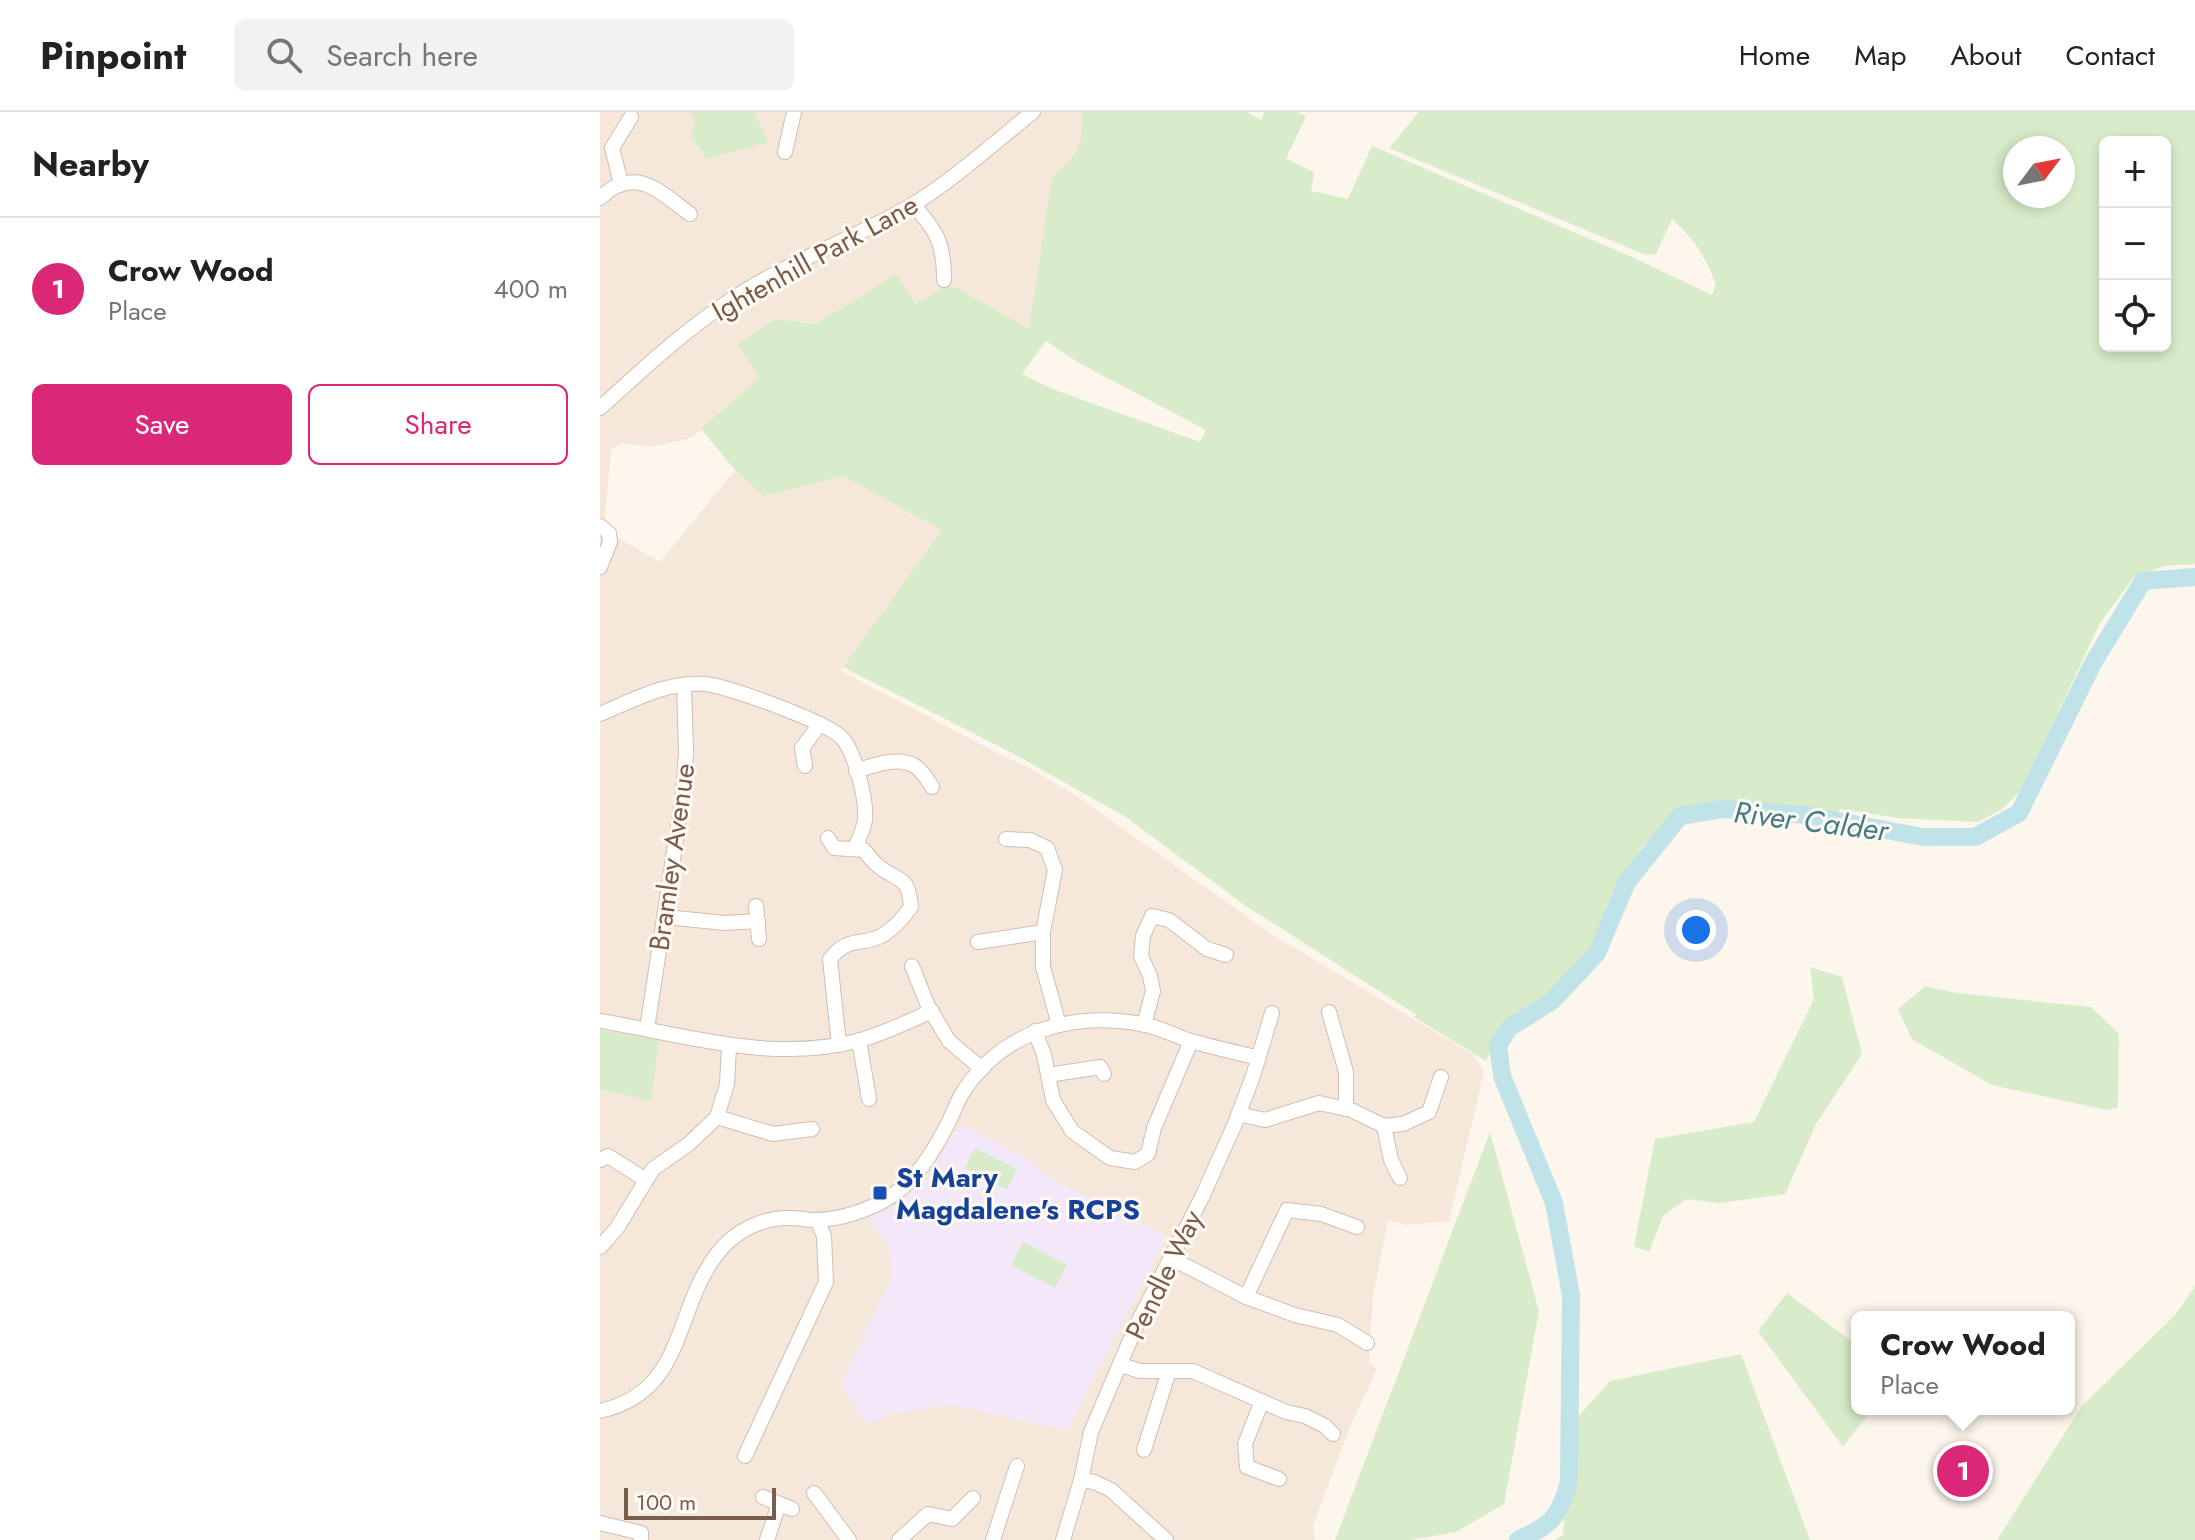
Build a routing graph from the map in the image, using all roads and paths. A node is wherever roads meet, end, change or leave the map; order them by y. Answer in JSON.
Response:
{"nodes":[{"id":1,"x":794,"y":112,"type":"edge"},
{"id":2,"x":1033,"y":112,"type":"edge"},
{"id":3,"x":631,"y":117,"type":"dead end"},
{"id":4,"x":785,"y":152,"type":"dead end"},
{"id":5,"x":621,"y":183,"type":"junction"},
{"id":6,"x":600,"y":198,"type":"edge"},
{"id":7,"x":913,"y":204,"type":"junction"},
{"id":8,"x":690,"y":214,"type":"dead end"},
{"id":9,"x":944,"y":280,"type":"dead end"},
{"id":10,"x":600,"y":408,"type":"edge"},
{"id":11,"x":600,"y":526,"type":"edge"},
{"id":12,"x":600,"y":567,"type":"edge"},
{"id":13,"x":684,"y":685,"type":"junction"},
{"id":14,"x":600,"y":714,"type":"edge"},
{"id":15,"x":820,"y":724,"type":"junction"},
{"id":16,"x":805,"y":766,"type":"dead end"},
{"id":17,"x":856,"y":771,"type":"junction"},
{"id":18,"x":932,"y":787,"type":"dead end"},
{"id":19,"x":828,"y":838,"type":"dead end"},
{"id":20,"x":1006,"y":839,"type":"dead end"},
{"id":21,"x":855,"y":848,"type":"junction"},
{"id":22,"x":665,"y":917,"type":"junction"},
{"id":23,"x":1043,"y":932,"type":"junction"},
{"id":24,"x":759,"y":939,"type":"dead end"},
{"id":25,"x":978,"y":942,"type":"dead end"},
{"id":26,"x":1226,"y":955,"type":"dead end"},
{"id":27,"x":912,"y":966,"type":"dead end"},
{"id":28,"x":932,"y":1011,"type":"junction"},
{"id":29,"x":1329,"y":1012,"type":"dead end"},
{"id":30,"x":1272,"y":1013,"type":"dead end"},
{"id":31,"x":600,"y":1021,"type":"edge"},
{"id":32,"x":1059,"y":1025,"type":"junction"},
{"id":33,"x":1144,"y":1025,"type":"junction"},
{"id":34,"x":647,"y":1029,"type":"junction"},
{"id":35,"x":1035,"y":1031,"type":"junction"},
{"id":36,"x":859,"y":1040,"type":"junction"},
{"id":37,"x":1191,"y":1041,"type":"junction"},
{"id":38,"x":839,"y":1045,"type":"junction"},
{"id":39,"x":729,"y":1047,"type":"junction"},
{"id":40,"x":1259,"y":1058,"type":"junction"},
{"id":41,"x":982,"y":1069,"type":"junction"},
{"id":42,"x":1104,"y":1074,"type":"dead end"},
{"id":43,"x":1048,"y":1075,"type":"junction"},
{"id":44,"x":1441,"y":1077,"type":"dead end"},
{"id":45,"x":869,"y":1099,"type":"dead end"},
{"id":46,"x":1346,"y":1109,"type":"junction"},
{"id":47,"x":1239,"y":1114,"type":"junction"},
{"id":48,"x":717,"y":1117,"type":"junction"},
{"id":49,"x":1384,"y":1126,"type":"junction"},
{"id":50,"x":812,"y":1129,"type":"dead end"},
{"id":51,"x":600,"y":1160,"type":"edge"},
{"id":52,"x":1400,"y":1178,"type":"dead end"},
{"id":53,"x":646,"y":1180,"type":"junction"},
{"id":54,"x":817,"y":1220,"type":"junction"},
{"id":55,"x":1357,"y":1227,"type":"dead end"},
{"id":56,"x":600,"y":1247,"type":"edge"},
{"id":57,"x":1171,"y":1258,"type":"junction"},
{"id":58,"x":1244,"y":1295,"type":"junction"},
{"id":59,"x":1367,"y":1343,"type":"dead end"},
{"id":60,"x":1121,"y":1365,"type":"junction"},
{"id":61,"x":1169,"y":1371,"type":"junction"},
{"id":62,"x":1262,"y":1401,"type":"junction"},
{"id":63,"x":600,"y":1411,"type":"edge"},
{"id":64,"x":1333,"y":1434,"type":"dead end"},
{"id":65,"x":1144,"y":1450,"type":"dead end"},
{"id":66,"x":745,"y":1456,"type":"dead end"},
{"id":67,"x":1017,"y":1466,"type":"dead end"},
{"id":68,"x":1279,"y":1479,"type":"dead end"},
{"id":69,"x":1081,"y":1480,"type":"junction"},
{"id":70,"x":814,"y":1493,"type":"dead end"},
{"id":71,"x":763,"y":1497,"type":"dead end"},
{"id":72,"x":973,"y":1498,"type":"dead end"},
{"id":73,"x":600,"y":1523,"type":"edge"},
{"id":74,"x":641,"y":1540,"type":"edge"},
{"id":75,"x":767,"y":1540,"type":"edge"},
{"id":76,"x":849,"y":1540,"type":"edge"},
{"id":77,"x":899,"y":1540,"type":"edge"},
{"id":78,"x":993,"y":1540,"type":"edge"},
{"id":79,"x":1063,"y":1540,"type":"edge"},
{"id":80,"x":1166,"y":1540,"type":"edge"}],
"edges":[{"from":1,"to":4,"type":"street"},
{"from":2,"to":7,"type":"street","name":"Ightenhill Park Lane"},
{"from":3,"to":5,"type":"street"},
{"from":5,"to":6,"type":"street"},
{"from":5,"to":8,"type":"street"},
{"from":7,"to":9,"type":"street"},
{"from":7,"to":10,"type":"street","name":"Ightenhill Park Lane"},
{"from":11,"to":12,"type":"street"},
{"from":13,"to":14,"type":"street"},
{"from":13,"to":15,"type":"street"},
{"from":13,"to":22,"type":"street","name":"Bramley Avenue"},
{"from":15,"to":16,"type":"street"},
{"from":15,"to":17,"type":"street"},
{"from":17,"to":18,"type":"street"},
{"from":17,"to":21,"type":"street"},
{"from":19,"to":21,"type":"street"},
{"from":20,"to":23,"type":"street"},
{"from":21,"to":38,"type":"street"},
{"from":22,"to":24,"type":"street"},
{"from":22,"to":34,"type":"street","name":"Bramley Avenue"},
{"from":23,"to":25,"type":"street"},
{"from":23,"to":32,"type":"street"},
{"from":26,"to":33,"type":"street"},
{"from":27,"to":28,"type":"street"},
{"from":28,"to":36,"type":"street"},
{"from":28,"to":41,"type":"street"},
{"from":29,"to":46,"type":"street"},
{"from":30,"to":40,"type":"street","name":"Pendle Way"},
{"from":31,"to":34,"type":"street"},
{"from":32,"to":33,"type":"street"},
{"from":32,"to":35,"type":"street"},
{"from":33,"to":37,"type":"street"},
{"from":34,"to":39,"type":"street"},
{"from":35,"to":41,"type":"street"},
{"from":35,"to":43,"type":"street"},
{"from":36,"to":38,"type":"street"},
{"from":36,"to":45,"type":"street"},
{"from":37,"to":40,"type":"street"},
{"from":37,"to":43,"type":"street"},
{"from":38,"to":39,"type":"street"},
{"from":39,"to":48,"type":"street"},
{"from":40,"to":47,"type":"street","name":"Pendle Way"},
{"from":41,"to":54,"type":"street"},
{"from":42,"to":43,"type":"street"},
{"from":44,"to":49,"type":"street"},
{"from":46,"to":47,"type":"street"},
{"from":46,"to":49,"type":"street"},
{"from":47,"to":57,"type":"street","name":"Pendle Way"},
{"from":48,"to":50,"type":"street"},
{"from":48,"to":53,"type":"street"},
{"from":49,"to":52,"type":"street"},
{"from":51,"to":53,"type":"street"},
{"from":53,"to":56,"type":"street"},
{"from":54,"to":63,"type":"street"},
{"from":54,"to":66,"type":"street"},
{"from":55,"to":58,"type":"street"},
{"from":57,"to":58,"type":"street"},
{"from":57,"to":60,"type":"street","name":"Pendle Way"},
{"from":58,"to":59,"type":"street"},
{"from":60,"to":61,"type":"street"},
{"from":60,"to":69,"type":"street","name":"Pendle Way"},
{"from":61,"to":62,"type":"street"},
{"from":61,"to":65,"type":"street"},
{"from":62,"to":64,"type":"street"},
{"from":62,"to":68,"type":"street"},
{"from":67,"to":78,"type":"street"},
{"from":69,"to":79,"type":"street","name":"Pendle Way"},
{"from":69,"to":80,"type":"street"},
{"from":70,"to":76,"type":"street"},
{"from":71,"to":75,"type":"street"},
{"from":72,"to":77,"type":"street"},
{"from":73,"to":74,"type":"street"}]}
